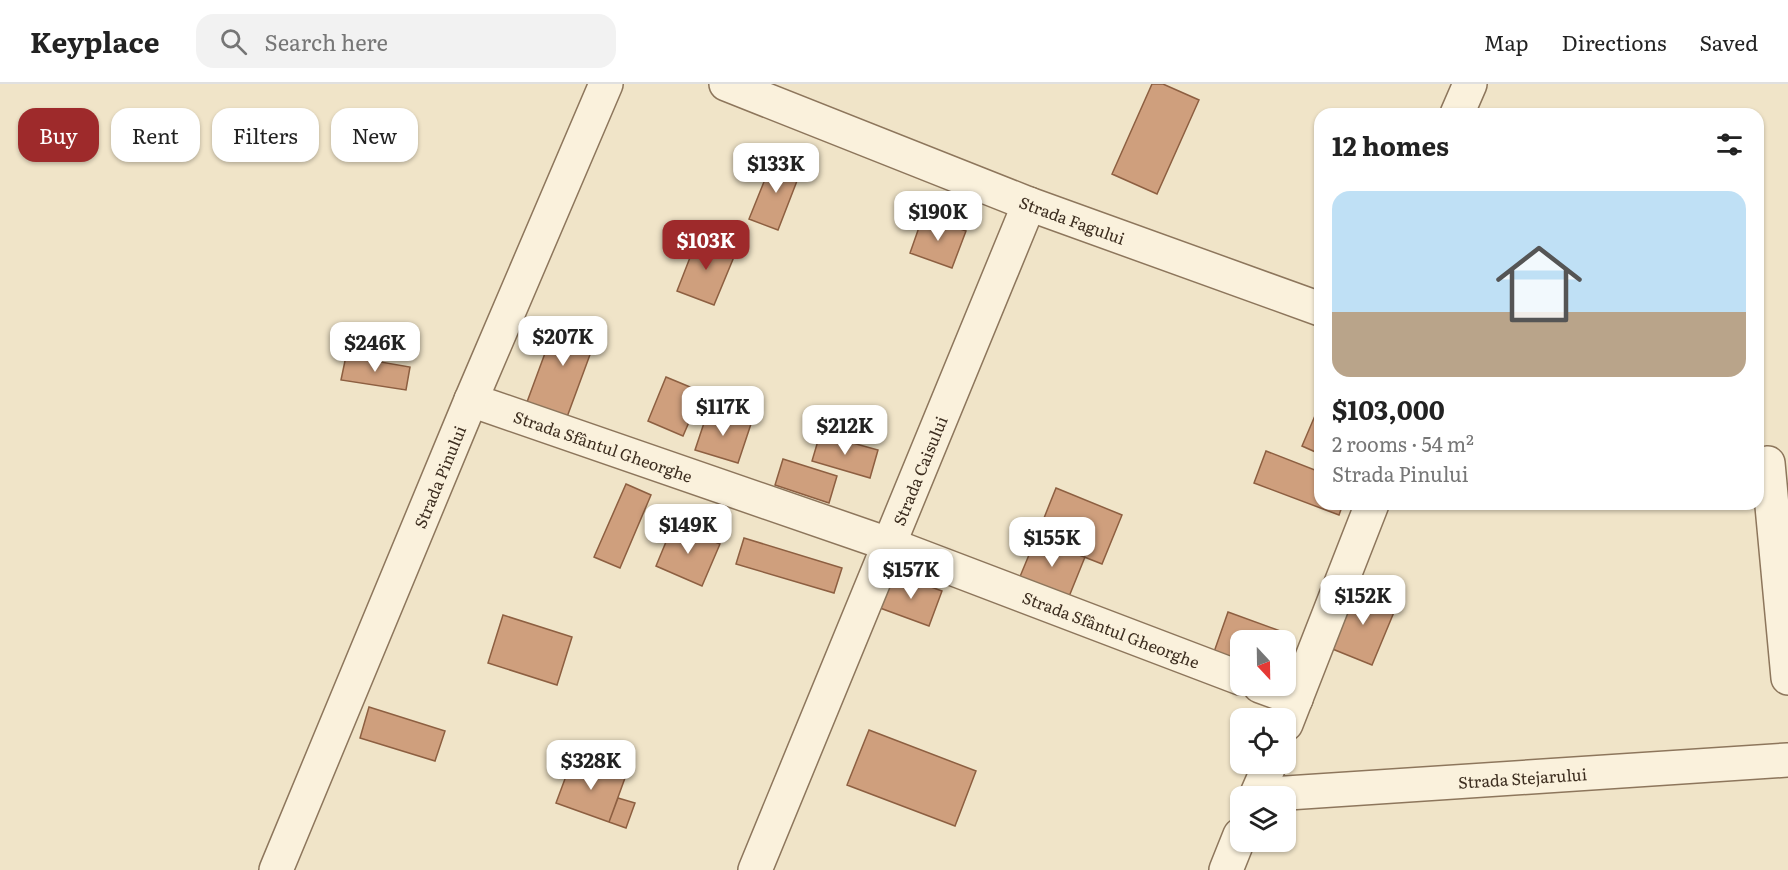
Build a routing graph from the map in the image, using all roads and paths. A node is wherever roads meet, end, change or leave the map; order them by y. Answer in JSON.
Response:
{"nodes":[{"id":1,"x":606,"y":84,"type":"edge"},
{"id":2,"x":1470,"y":84,"type":"edge"},
{"id":3,"x":744,"y":87,"type":"edge"},
{"id":4,"x":1460,"y":108,"type":"edge"},
{"id":5,"x":1029,"y":204,"type":"junction"},
{"id":6,"x":1314,"y":307,"type":"edge"},
{"id":7,"x":471,"y":400,"type":"junction"},
{"id":8,"x":1771,"y":464,"type":"edge"},
{"id":9,"x":1370,"y":510,"type":"edge"},
{"id":10,"x":888,"y":544,"type":"junction"},
{"id":11,"x":1230,"y":674,"type":"edge"},
{"id":12,"x":1788,"y":678,"type":"edge"},
{"id":13,"x":1272,"y":696,"type":"edge"},
{"id":14,"x":1287,"y":708,"type":"edge"},
{"id":15,"x":1292,"y":708,"type":"edge"},
{"id":16,"x":1788,"y":760,"type":"edge"},
{"id":17,"x":1296,"y":793,"type":"edge"},
{"id":18,"x":1233,"y":852,"type":"edge"},
{"id":19,"x":276,"y":870,"type":"edge"},
{"id":20,"x":755,"y":870,"type":"edge"},
{"id":21,"x":1226,"y":870,"type":"edge"}],
"edges":[{"from":1,"to":7,"type":"street","name":"Strada Pinului"},
{"from":2,"to":4,"type":"street"},
{"from":3,"to":5,"type":"street","name":"Strada Fagului"},
{"from":5,"to":6,"type":"street","name":"Strada Fagului"},
{"from":5,"to":10,"type":"street","name":"Strada Caisului"},
{"from":7,"to":10,"type":"street","name":"Strada Sfântul Gheorghe"},
{"from":7,"to":19,"type":"street","name":"Strada Pinului"},
{"from":8,"to":12,"type":"street"},
{"from":9,"to":15,"type":"street"},
{"from":10,"to":11,"type":"street","name":"Strada Sfântul Gheorghe"},
{"from":10,"to":20,"type":"street","name":"Strada Caisului"},
{"from":13,"to":14,"type":"street"},
{"from":16,"to":17,"type":"street","name":"Strada Stejarului"},
{"from":18,"to":21,"type":"street"}]}
